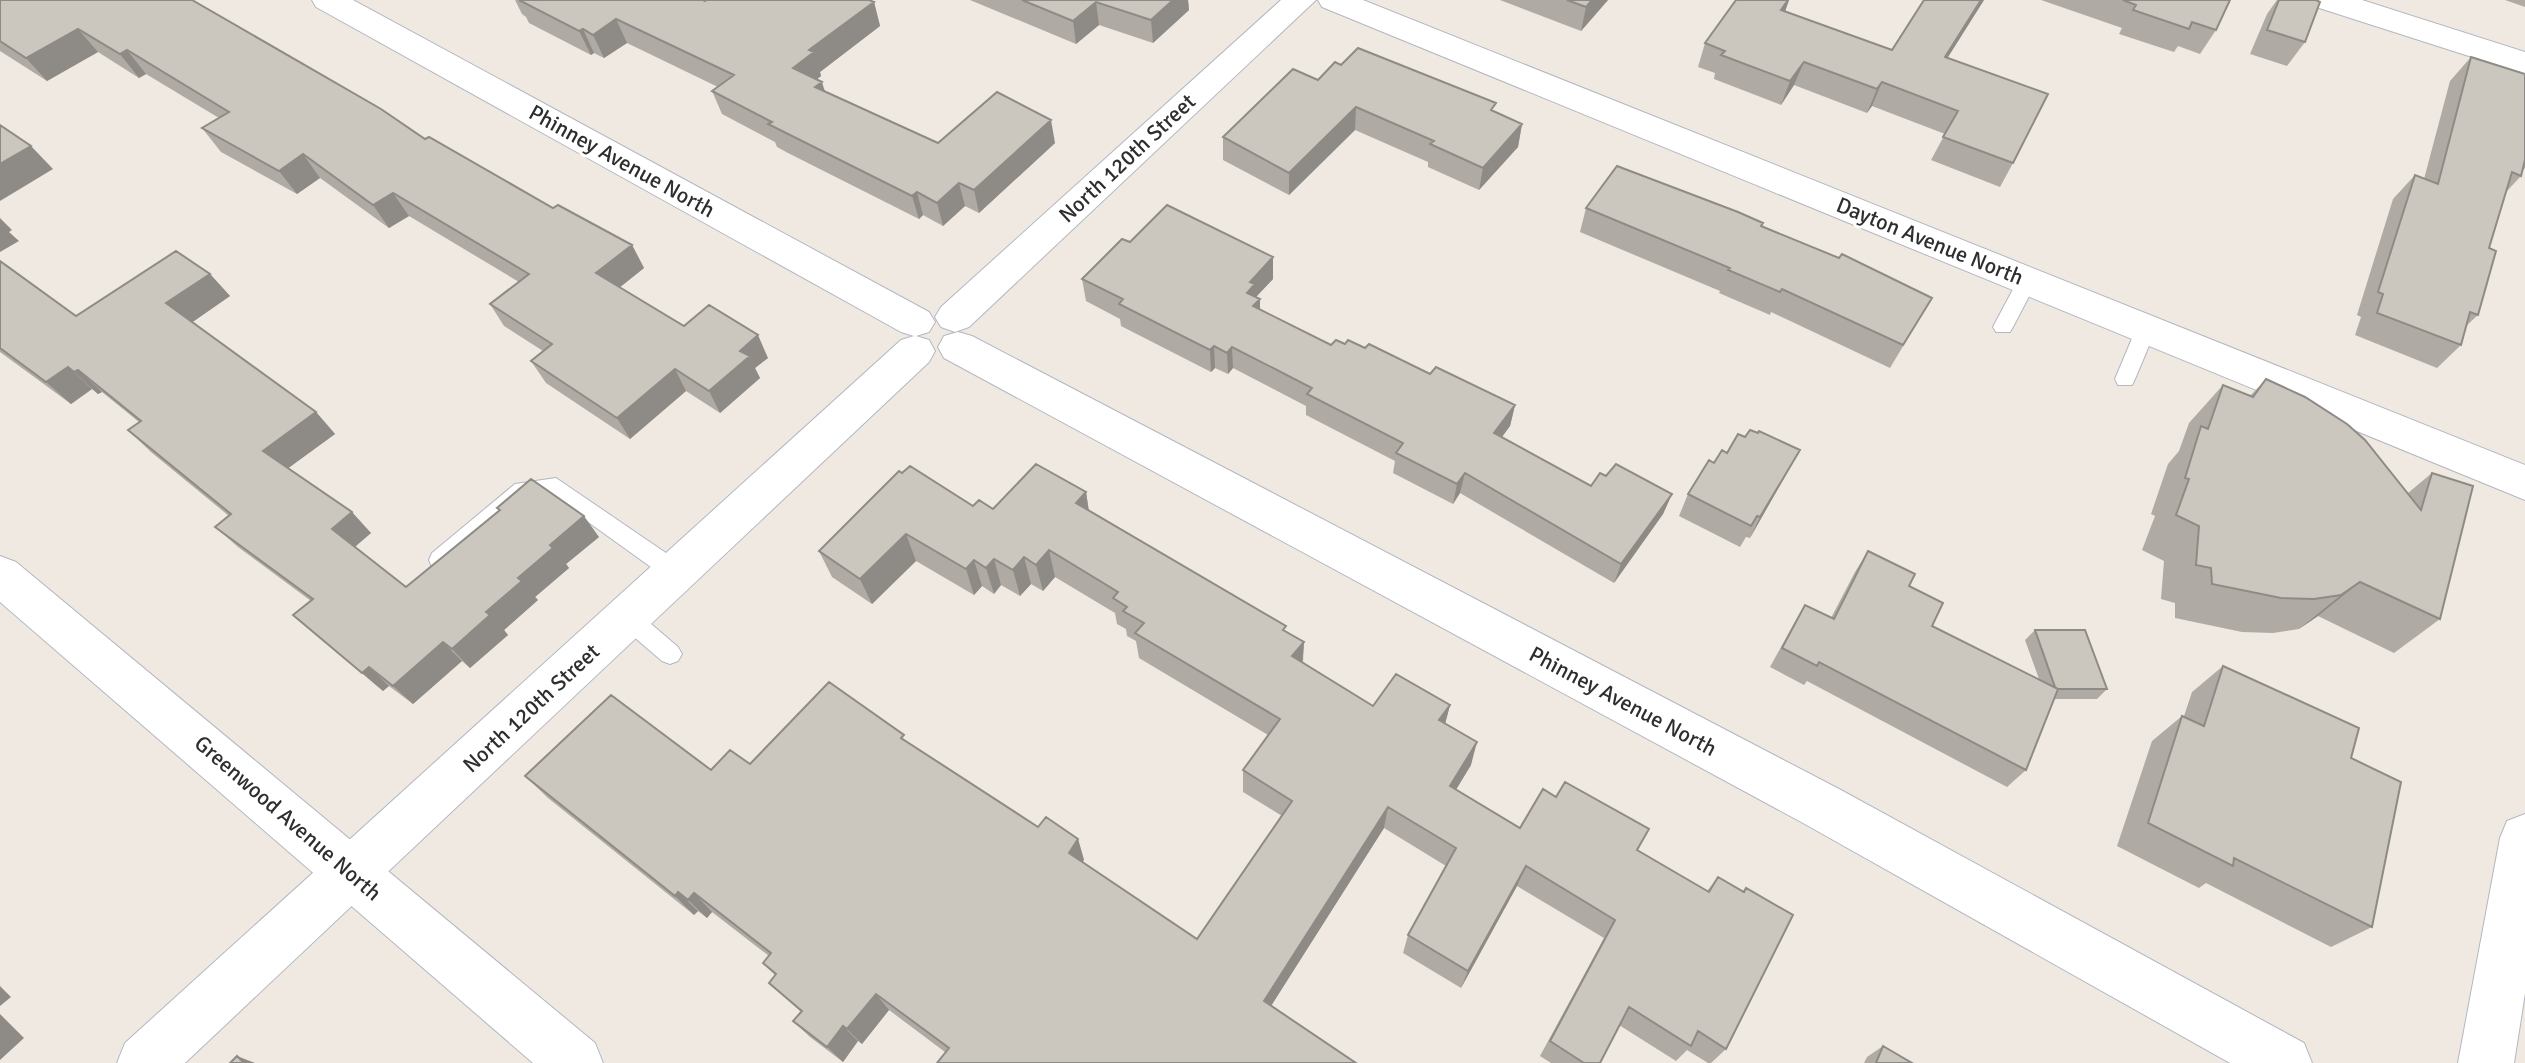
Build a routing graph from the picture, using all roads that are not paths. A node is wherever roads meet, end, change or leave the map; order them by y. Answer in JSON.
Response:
{"nodes":[{"id":1,"x":328,"y":0,"type":"edge"},
{"id":2,"x":1300,"y":0,"type":"edge"},
{"id":3,"x":1334,"y":0,"type":"edge"},
{"id":4,"x":2328,"y":0,"type":"edge"},
{"id":5,"x":2525,"y":63,"type":"edge"},
{"id":6,"x":2027,"y":281,"type":"junction"},
{"id":7,"x":2003,"y":327,"type":"dead end"},
{"id":8,"x":2146,"y":329,"type":"junction"},
{"id":9,"x":936,"y":334,"type":"junction"},
{"id":10,"x":2125,"y":379,"type":"dead end"},
{"id":11,"x":2525,"y":483,"type":"edge"},
{"id":12,"x":425,"y":572,"type":"edge"},
{"id":13,"x":677,"y":573,"type":"junction"},
{"id":14,"x":0,"y":575,"type":"edge"},
{"id":15,"x":628,"y":618,"type":"junction"},
{"id":16,"x":670,"y":654,"type":"dead end"},
{"id":17,"x":2525,"y":838,"type":"edge"},
{"id":18,"x":351,"y":874,"type":"junction"},
{"id":19,"x":145,"y":1063,"type":"edge"},
{"id":20,"x":575,"y":1063,"type":"edge"},
{"id":21,"x":2284,"y":1063,"type":"edge"},
{"id":22,"x":2486,"y":1063,"type":"edge"}],
"edges":[{"from":1,"to":9,"type":"street","name":"Phinney Avenue North"},
{"from":2,"to":9,"type":"street","name":"North 120th Street"},
{"from":3,"to":6,"type":"street","name":"Dayton Avenue North"},
{"from":4,"to":5,"type":"street"},
{"from":6,"to":7,"type":"lane"},
{"from":6,"to":8,"type":"street","name":"Dayton Avenue North"},
{"from":8,"to":10,"type":"lane"},
{"from":8,"to":11,"type":"street","name":"Dayton Avenue North"},
{"from":9,"to":13,"type":"street","name":"North 120th Street"},
{"from":9,"to":21,"type":"street","name":"Phinney Avenue North"},
{"from":12,"to":13,"type":"lane"},
{"from":13,"to":15,"type":"street","name":"North 120th Street"},
{"from":14,"to":18,"type":"street","name":"Greenwood Avenue North"},
{"from":15,"to":16,"type":"lane"},
{"from":15,"to":18,"type":"street","name":"North 120th Street"},
{"from":17,"to":22,"type":"street"},
{"from":18,"to":19,"type":"street","name":"North 120th Street"},
{"from":18,"to":20,"type":"street","name":"Greenwood Avenue North"}]}
